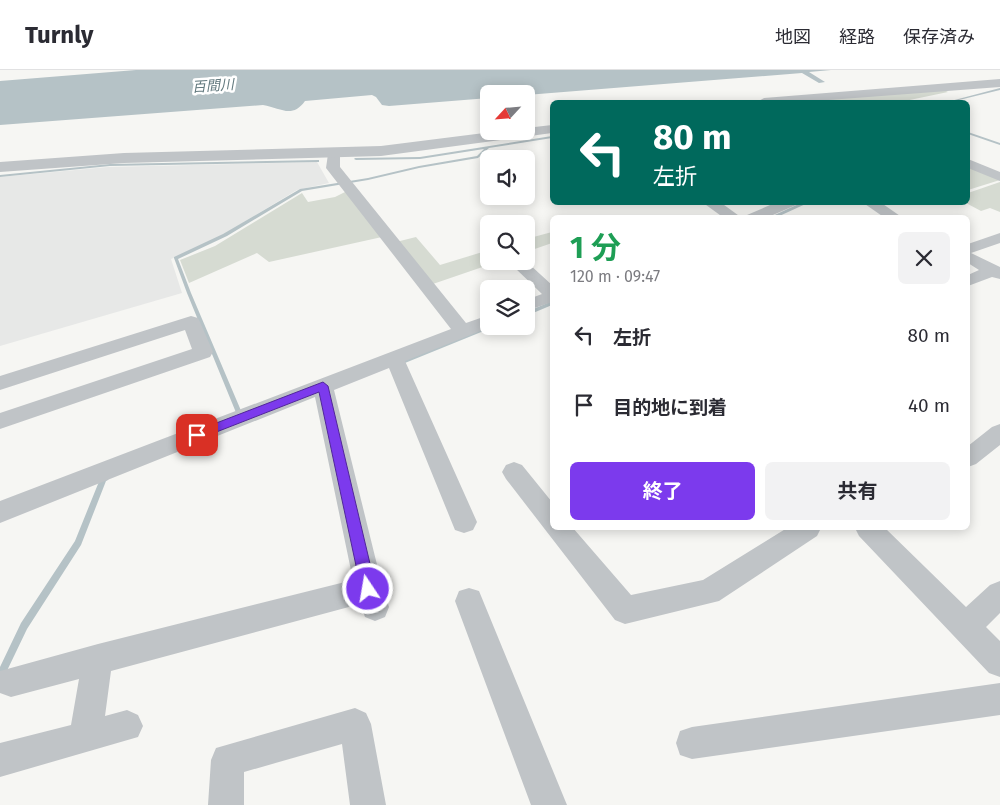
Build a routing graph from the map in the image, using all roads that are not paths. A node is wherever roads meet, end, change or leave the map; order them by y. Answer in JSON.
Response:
{"nodes":[{"id":1,"x":1000,"y":83,"type":"edge"},
{"id":2,"x":786,"y":100,"type":"edge"},
{"id":3,"x":550,"y":130,"type":"edge"},
{"id":4,"x":334,"y":154,"type":"junction"},
{"id":5,"x":970,"y":165,"type":"edge"},
{"id":6,"x":0,"y":167,"type":"edge"},
{"id":7,"x":1000,"y":177,"type":"edge"},
{"id":8,"x":714,"y":205,"type":"edge"},
{"id":9,"x":759,"y":205,"type":"edge"},
{"id":10,"x":783,"y":205,"type":"edge"},
{"id":11,"x":874,"y":205,"type":"edge"},
{"id":12,"x":769,"y":211,"type":"junction"},
{"id":13,"x":731,"y":215,"type":"edge"},
{"id":14,"x":759,"y":215,"type":"edge"},
{"id":15,"x":891,"y":215,"type":"edge"},
{"id":16,"x":1000,"y":238,"type":"edge"},
{"id":17,"x":970,"y":248,"type":"edge"},
{"id":18,"x":970,"y":258,"type":"edge"},
{"id":19,"x":525,"y":270,"type":"edge"},
{"id":20,"x":997,"y":272,"type":"edge"},
{"id":21,"x":970,"y":279,"type":"edge"},
{"id":22,"x":550,"y":293,"type":"edge"},
{"id":23,"x":550,"y":296,"type":"edge"},
{"id":24,"x":535,"y":302,"type":"edge"},
{"id":25,"x":480,"y":324,"type":"edge"},
{"id":26,"x":462,"y":331,"type":"junction"},
{"id":27,"x":396,"y":363,"type":"junction"},
{"id":28,"x":0,"y":383,"type":"edge"},
{"id":29,"x":325,"y":391,"type":"junction"},
{"id":30,"x":0,"y":421,"type":"edge"},
{"id":31,"x":1000,"y":433,"type":"edge"},
{"id":32,"x":970,"y":456,"type":"edge"},
{"id":33,"x":514,"y":472,"type":"dead end"},
{"id":34,"x":0,"y":512,"type":"edge"},
{"id":35,"x":550,"y":517,"type":"edge"},
{"id":36,"x":464,"y":522,"type":"dead end"},
{"id":37,"x":560,"y":530,"type":"edge"},
{"id":38,"x":805,"y":530,"type":"edge"},
{"id":39,"x":872,"y":530,"type":"edge"},
{"id":40,"x":1000,"y":594,"type":"edge"},
{"id":41,"x":469,"y":601,"type":"dead end"},
{"id":42,"x":966,"y":627,"type":"junction"},
{"id":43,"x":98,"y":659,"type":"junction"},
{"id":44,"x":1000,"y":662,"type":"edge"},
{"id":45,"x":11,"y":682,"type":"dead end"},
{"id":46,"x":1000,"y":699,"type":"edge"},
{"id":47,"x":127,"y":726,"type":"dead end"},
{"id":48,"x":85,"y":737,"type":"junction"},
{"id":49,"x":692,"y":743,"type":"dead end"},
{"id":50,"x":0,"y":760,"type":"edge"},
{"id":51,"x":226,"y":805,"type":"edge"},
{"id":52,"x":368,"y":805,"type":"edge"},
{"id":53,"x":550,"y":805,"type":"edge"}],
"edges":[{"from":1,"to":2,"type":"street"},
{"from":3,"to":4,"type":"street"},
{"from":4,"to":6,"type":"street"},
{"from":4,"to":26,"type":"street"},
{"from":5,"to":7,"type":"street"},
{"from":8,"to":13,"type":"street"},
{"from":9,"to":12,"type":"street"},
{"from":10,"to":12,"type":"street"},
{"from":11,"to":15,"type":"street"},
{"from":12,"to":14,"type":"street"},
{"from":16,"to":17,"type":"street"},
{"from":18,"to":20,"type":"street"},
{"from":19,"to":22,"type":"street"},
{"from":20,"to":21,"type":"street"},
{"from":23,"to":24,"type":"street"},
{"from":25,"to":26,"type":"street"},
{"from":26,"to":27,"type":"street"},
{"from":27,"to":29,"type":"street"},
{"from":27,"to":36,"type":"street"},
{"from":28,"to":30,"type":"street"},
{"from":29,"to":34,"type":"street"},
{"from":29,"to":43,"type":"street"},
{"from":31,"to":32,"type":"street"},
{"from":33,"to":35,"type":"street"},
{"from":37,"to":38,"type":"street"},
{"from":39,"to":42,"type":"street"},
{"from":40,"to":42,"type":"street"},
{"from":41,"to":53,"type":"street"},
{"from":42,"to":44,"type":"street"},
{"from":43,"to":45,"type":"street"},
{"from":43,"to":48,"type":"street"},
{"from":46,"to":49,"type":"street"},
{"from":47,"to":48,"type":"street"},
{"from":48,"to":50,"type":"street"},
{"from":51,"to":52,"type":"street"}]}
